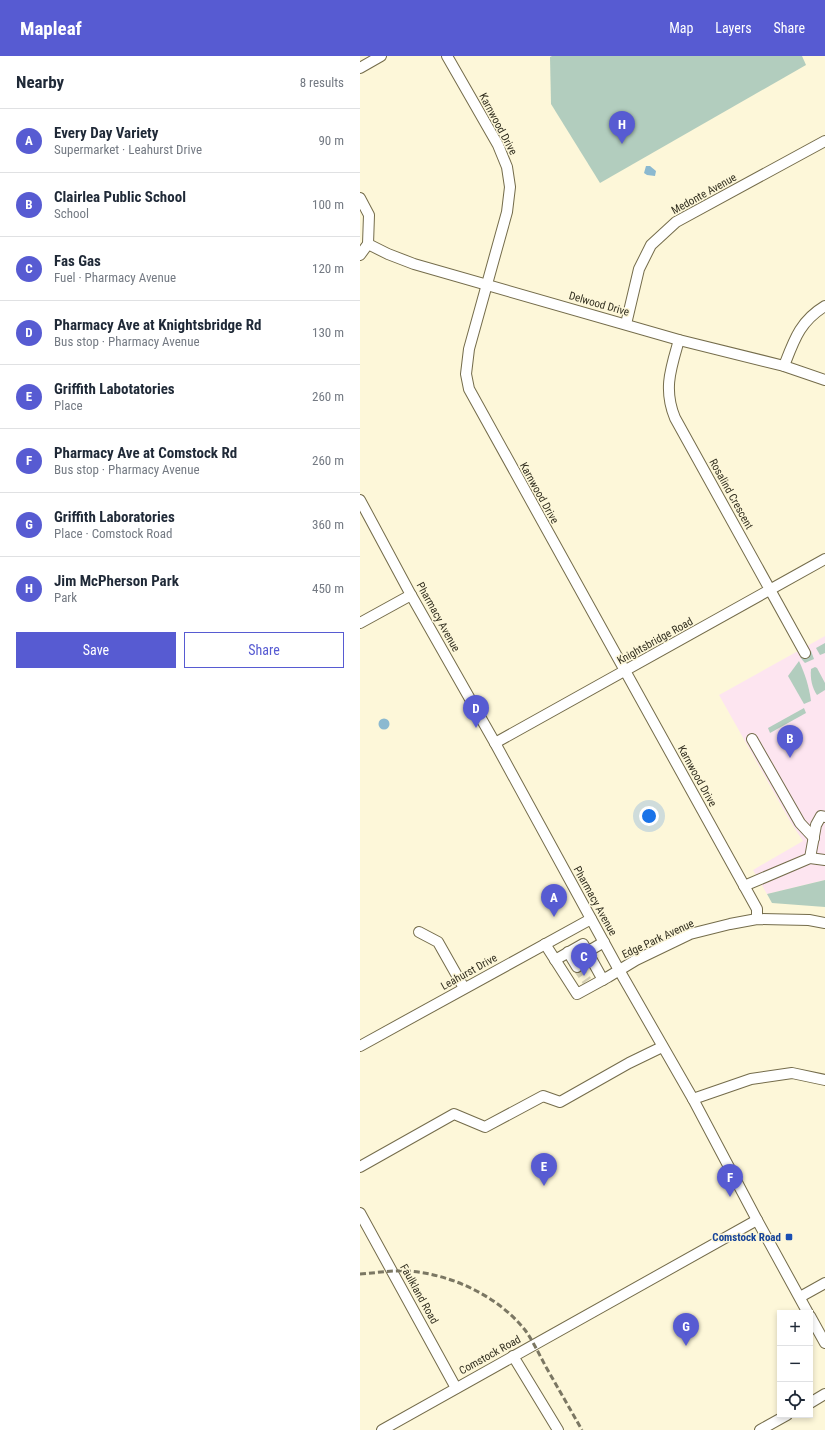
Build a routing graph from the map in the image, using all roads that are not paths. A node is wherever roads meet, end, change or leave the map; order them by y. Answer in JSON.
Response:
{"nodes":[{"id":1,"x":381,"y":56,"type":"edge"},
{"id":2,"x":447,"y":56,"type":"edge"},
{"id":3,"x":360,"y":68,"type":"edge"},
{"id":4,"x":825,"y":141,"type":"edge"},
{"id":5,"x":360,"y":198,"type":"edge"},
{"id":6,"x":368,"y":244,"type":"junction"},
{"id":7,"x":360,"y":255,"type":"edge"},
{"id":8,"x":487,"y":285,"type":"junction"},
{"id":9,"x":825,"y":306,"type":"edge"},
{"id":10,"x":626,"y":324,"type":"junction"},
{"id":11,"x":679,"y":340,"type":"junction"},
{"id":12,"x":784,"y":366,"type":"junction"},
{"id":13,"x":825,"y":380,"type":"edge"},
{"id":14,"x":360,"y":500,"type":"edge"},
{"id":15,"x":825,"y":559,"type":"edge"},
{"id":16,"x":770,"y":590,"type":"junction"},
{"id":17,"x":411,"y":595,"type":"junction"},
{"id":18,"x":360,"y":623,"type":"edge"},
{"id":19,"x":805,"y":653,"type":"dead end"},
{"id":20,"x":625,"y":672,"type":"junction"},
{"id":21,"x":752,"y":739,"type":"dead end"},
{"id":22,"x":495,"y":743,"type":"junction"},
{"id":23,"x":825,"y":817,"type":"edge"},
{"id":24,"x":814,"y":838,"type":"junction"},
{"id":25,"x":810,"y":858,"type":"junction"},
{"id":26,"x":825,"y":860,"type":"edge"},
{"id":27,"x":744,"y":886,"type":"junction"},
{"id":28,"x":591,"y":919,"type":"junction"},
{"id":29,"x":757,"y":919,"type":"junction"},
{"id":30,"x":825,"y":923,"type":"edge"},
{"id":31,"x":419,"y":932,"type":"dead end"},
{"id":32,"x":564,"y":934,"type":"junction"},
{"id":33,"x":604,"y":942,"type":"junction"},
{"id":34,"x":546,"y":944,"type":"junction"},
{"id":35,"x":571,"y":951,"type":"junction"},
{"id":36,"x":587,"y":952,"type":"junction"},
{"id":37,"x":555,"y":960,"type":"junction"},
{"id":38,"x":577,"y":966,"type":"tunnel mouth"},
{"id":39,"x":619,"y":970,"type":"junction"},
{"id":40,"x":603,"y":980,"type":"junction"},
{"id":41,"x":464,"y":988,"type":"junction"},
{"id":42,"x":360,"y":1046,"type":"edge"},
{"id":43,"x":662,"y":1048,"type":"junction"},
{"id":44,"x":825,"y":1080,"type":"edge"},
{"id":45,"x":693,"y":1099,"type":"junction"},
{"id":46,"x":360,"y":1167,"type":"edge"},
{"id":47,"x":360,"y":1213,"type":"edge"},
{"id":48,"x":757,"y":1220,"type":"junction"},
{"id":49,"x":825,"y":1283,"type":"edge"},
{"id":50,"x":800,"y":1298,"type":"junction"},
{"id":51,"x":806,"y":1310,"type":"edge"},
{"id":52,"x":813,"y":1321,"type":"edge"},
{"id":53,"x":825,"y":1343,"type":"edge"},
{"id":54,"x":513,"y":1356,"type":"junction"},
{"id":55,"x":456,"y":1388,"type":"junction"},
{"id":56,"x":824,"y":1396,"type":"edge"},
{"id":57,"x":813,"y":1402,"type":"edge"},
{"id":58,"x":782,"y":1418,"type":"edge"},
{"id":59,"x":382,"y":1430,"type":"edge"},
{"id":60,"x":558,"y":1430,"type":"edge"},
{"id":61,"x":760,"y":1430,"type":"edge"}],
"edges":[{"from":1,"to":3,"type":"street"},
{"from":2,"to":8,"type":"street","name":"Karnwood Drive"},
{"from":4,"to":10,"type":"street","name":"Medonte Avenue"},
{"from":5,"to":6,"type":"street"},
{"from":6,"to":7,"type":"street"},
{"from":6,"to":8,"type":"street","name":"Delwood Drive"},
{"from":8,"to":10,"type":"street","name":"Delwood Drive"},
{"from":8,"to":20,"type":"street","name":"Karnwood Drive"},
{"from":9,"to":12,"type":"street"},
{"from":10,"to":11,"type":"street","name":"Delwood Drive"},
{"from":11,"to":12,"type":"street","name":"Delwood Drive"},
{"from":11,"to":16,"type":"street","name":"Rosalind Crescent"},
{"from":12,"to":13,"type":"street","name":"Delwood Drive"},
{"from":14,"to":17,"type":"street","name":"Pharmacy Avenue"},
{"from":15,"to":16,"type":"street","name":"Knightsbridge Road"},
{"from":16,"to":19,"type":"street","name":"Rosalind Crescent"},
{"from":16,"to":20,"type":"street","name":"Knightsbridge Road"},
{"from":17,"to":18,"type":"street"},
{"from":17,"to":22,"type":"street","name":"Pharmacy Avenue"},
{"from":20,"to":22,"type":"street","name":"Knightsbridge Road"},
{"from":20,"to":27,"type":"street","name":"Karnwood Drive"},
{"from":21,"to":24,"type":"street"},
{"from":22,"to":28,"type":"street","name":"Pharmacy Avenue"},
{"from":23,"to":24,"type":"street"},
{"from":24,"to":25,"type":"street"},
{"from":25,"to":26,"type":"street"},
{"from":25,"to":27,"type":"street"},
{"from":27,"to":29,"type":"street","name":"Karnwood Drive"},
{"from":28,"to":32,"type":"street","name":"Leahurst Drive"},
{"from":28,"to":33,"type":"street","name":"Pharmacy Avenue"},
{"from":29,"to":30,"type":"street","name":"Edge Park Avenue"},
{"from":29,"to":39,"type":"street","name":"Edge Park Avenue"},
{"from":31,"to":41,"type":"street"},
{"from":32,"to":34,"type":"street","name":"Leahurst Drive"},
{"from":32,"to":35,"type":"street"},
{"from":33,"to":36,"type":"street"},
{"from":33,"to":39,"type":"street","name":"Pharmacy Avenue"},
{"from":34,"to":37,"type":"street"},
{"from":34,"to":41,"type":"street","name":"Leahurst Drive"},
{"from":35,"to":36,"type":"street"},
{"from":35,"to":37,"type":"street"},
{"from":35,"to":38,"type":"street"},
{"from":36,"to":40,"type":"street"},
{"from":37,"to":40,"type":"street","name":"Edge Park Avenue"},
{"from":39,"to":40,"type":"street","name":"Edge Park Avenue"},
{"from":39,"to":43,"type":"street","name":"Pharmacy Avenue"},
{"from":41,"to":42,"type":"street","name":"Leahurst Drive"},
{"from":43,"to":45,"type":"street","name":"Pharmacy Avenue"},
{"from":43,"to":46,"type":"street"},
{"from":44,"to":45,"type":"street"},
{"from":45,"to":48,"type":"street","name":"Pharmacy Avenue"},
{"from":47,"to":55,"type":"street","name":"Faulkland Road"},
{"from":48,"to":50,"type":"street","name":"Pharmacy Avenue"},
{"from":48,"to":54,"type":"street","name":"Comstock Road"},
{"from":49,"to":50,"type":"street"},
{"from":50,"to":51,"type":"street","name":"Pharmacy Avenue"},
{"from":52,"to":53,"type":"street"},
{"from":54,"to":55,"type":"street","name":"Comstock Road"},
{"from":54,"to":60,"type":"street"},
{"from":55,"to":59,"type":"street","name":"Comstock Road"},
{"from":56,"to":57,"type":"street"},
{"from":58,"to":61,"type":"street"}]}
